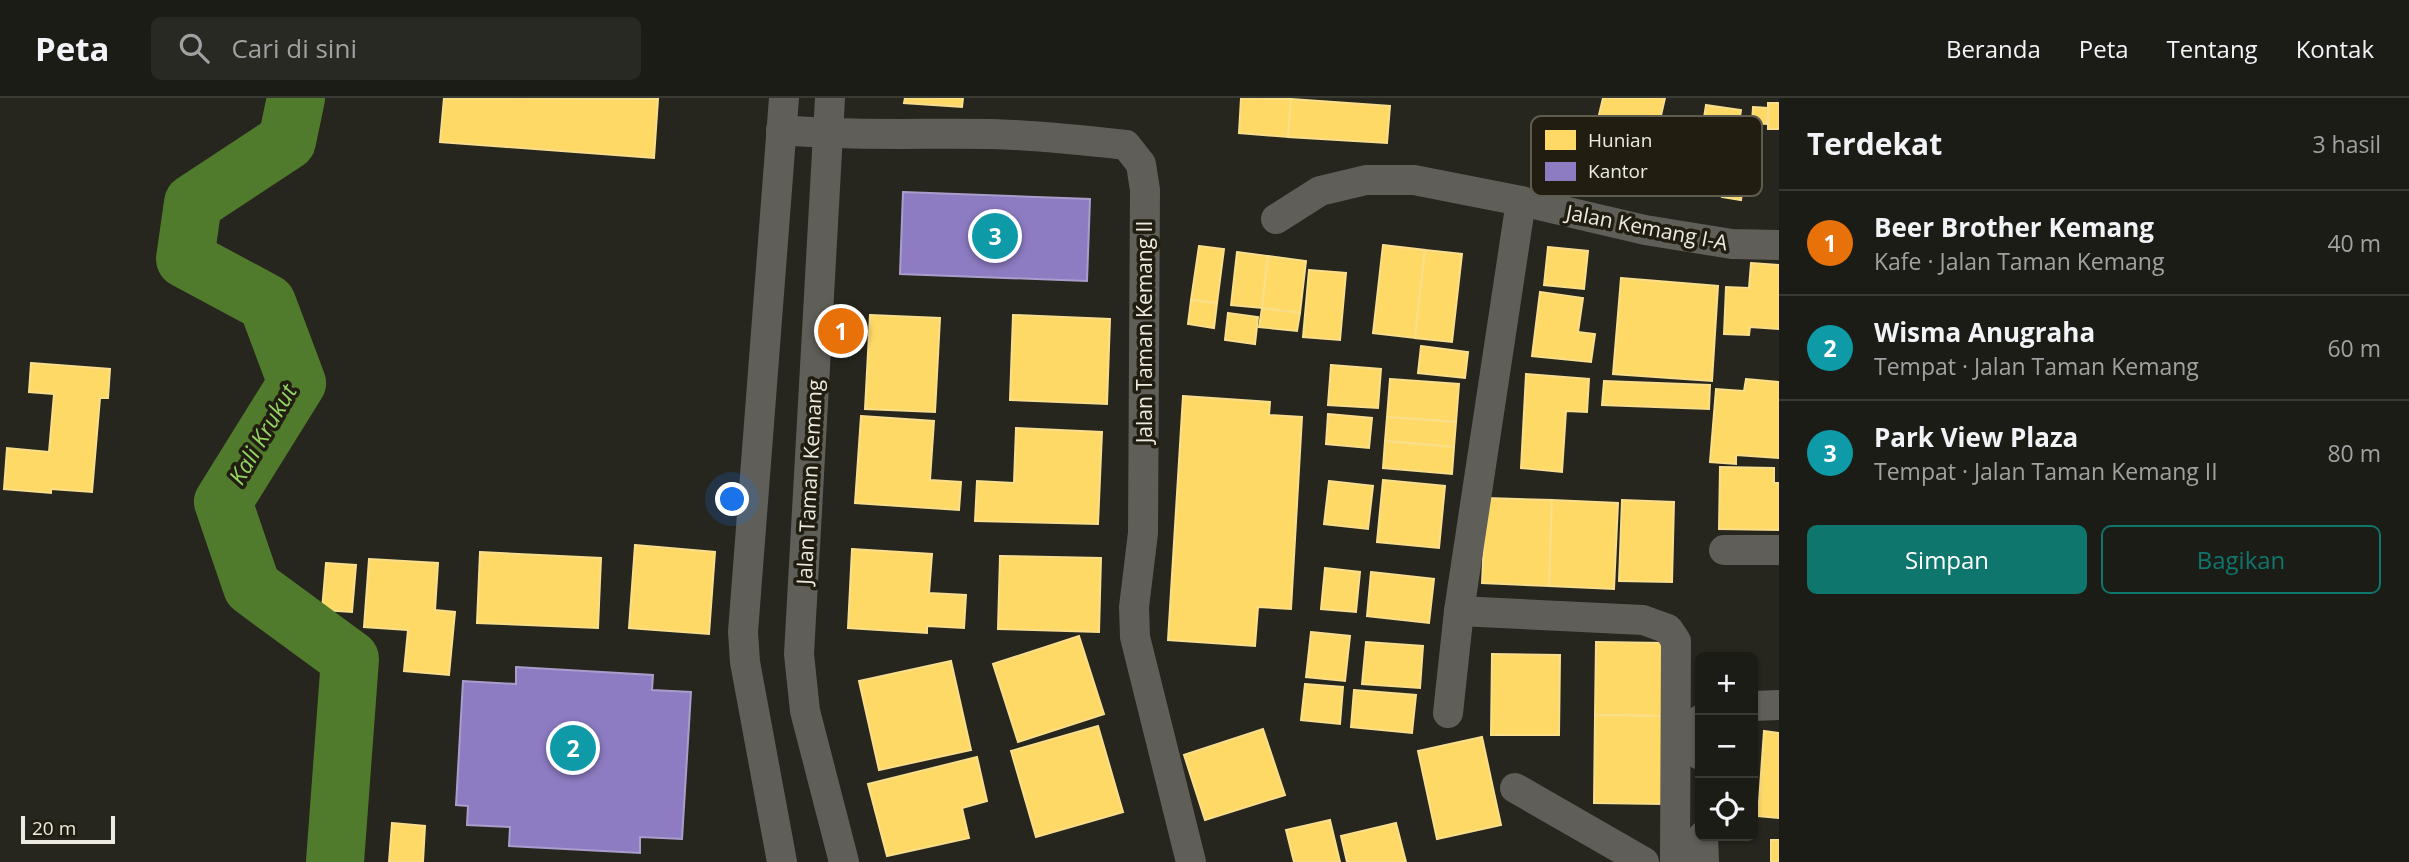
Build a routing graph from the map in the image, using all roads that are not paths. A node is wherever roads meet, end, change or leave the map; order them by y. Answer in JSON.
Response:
{"nodes":[{"id":1,"x":784,"y":98,"type":"edge"},
{"id":2,"x":830,"y":98,"type":"edge"},
{"id":3,"x":781,"y":130,"type":"junction"},
{"id":4,"x":828,"y":134,"type":"junction"},
{"id":5,"x":1521,"y":201,"type":"junction"},
{"id":6,"x":1276,"y":219,"type":"dead end"},
{"id":7,"x":1779,"y":245,"type":"edge"},
{"id":8,"x":1724,"y":550,"type":"dead end"},
{"id":9,"x":1779,"y":550,"type":"edge"},
{"id":10,"x":1459,"y":611,"type":"junction"},
{"id":11,"x":1779,"y":705,"type":"edge"},
{"id":12,"x":1758,"y":706,"type":"edge"},
{"id":13,"x":1447,"y":713,"type":"dead end"},
{"id":14,"x":1515,"y":788,"type":"dead end"},
{"id":15,"x":1703,"y":841,"type":"edge"},
{"id":16,"x":782,"y":862,"type":"edge"},
{"id":17,"x":844,"y":862,"type":"edge"},
{"id":18,"x":1191,"y":862,"type":"edge"},
{"id":19,"x":1644,"y":862,"type":"edge"},
{"id":20,"x":1675,"y":862,"type":"edge"},
{"id":21,"x":1704,"y":862,"type":"edge"}],
"edges":[{"from":1,"to":3,"type":"street"},
{"from":2,"to":4,"type":"street","name":"Jalan Taman Kemang"},
{"from":3,"to":4,"type":"street","name":"Jalan Taman Kemang II"},
{"from":3,"to":16,"type":"street"},
{"from":4,"to":17,"type":"street","name":"Jalan Taman Kemang"},
{"from":4,"to":18,"type":"street","name":"Jalan Taman Kemang II"},
{"from":5,"to":6,"type":"street","name":"Jalan Kemang I-A"},
{"from":5,"to":7,"type":"street","name":"Jalan Kemang I-A"},
{"from":5,"to":10,"type":"street"},
{"from":8,"to":9,"type":"street"},
{"from":10,"to":13,"type":"street"},
{"from":10,"to":20,"type":"street"},
{"from":11,"to":12,"type":"street"},
{"from":14,"to":19,"type":"street"},
{"from":15,"to":21,"type":"street"}]}
